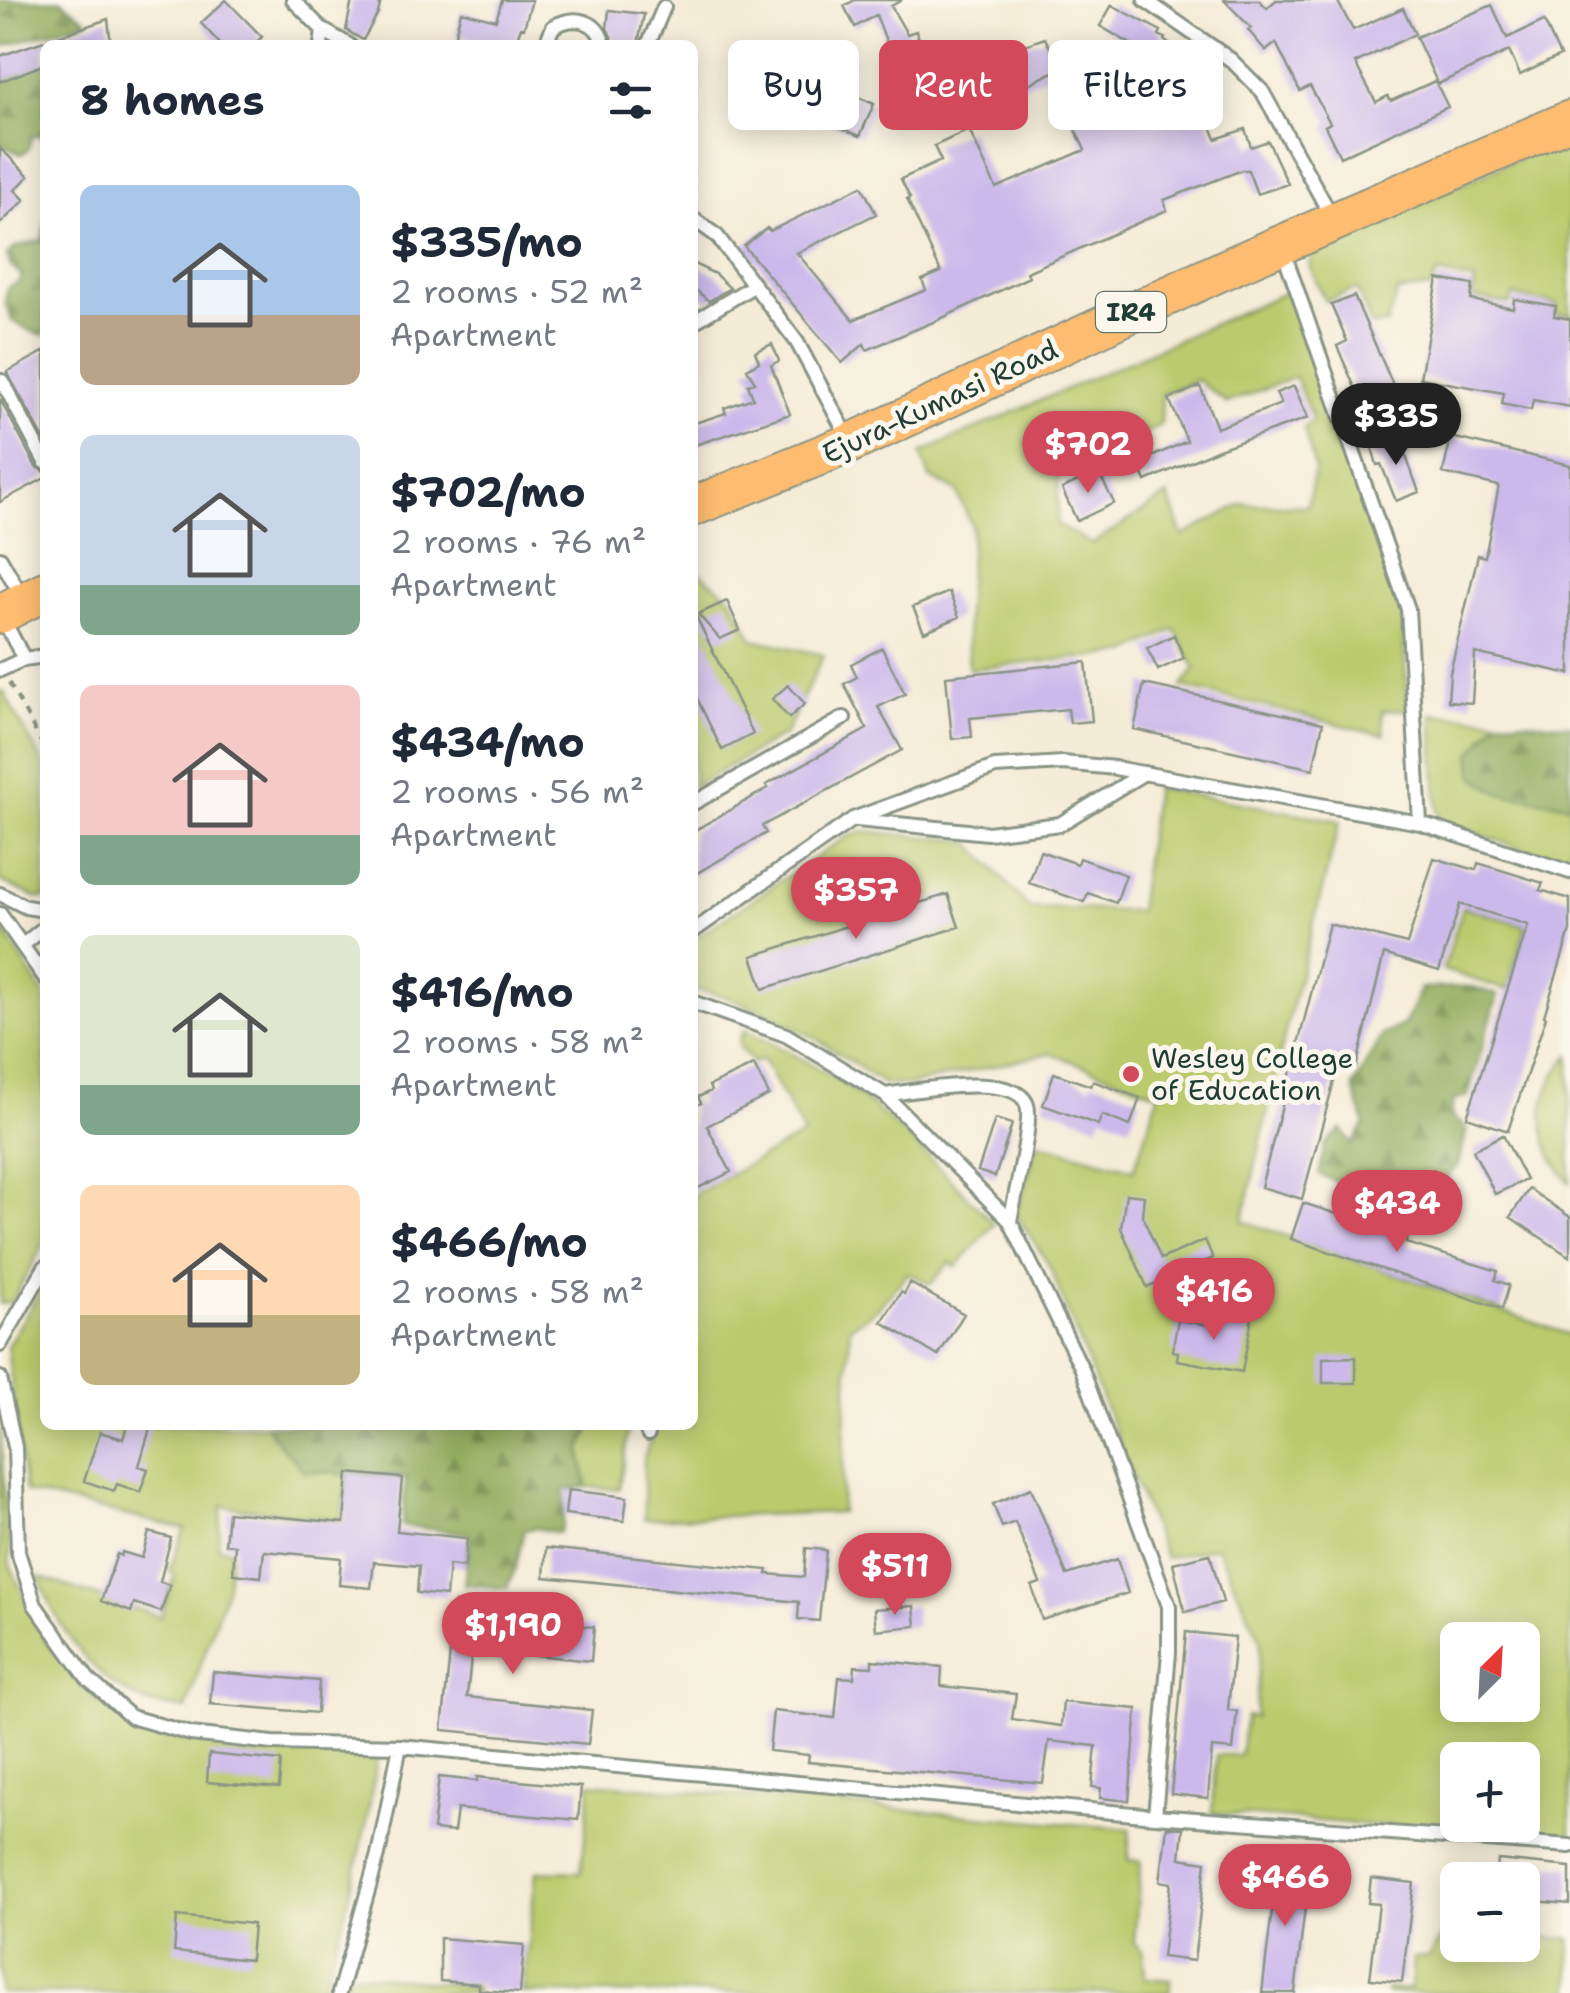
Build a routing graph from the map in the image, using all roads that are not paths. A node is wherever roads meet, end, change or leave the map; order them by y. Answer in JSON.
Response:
{"nodes":[{"id":1,"x":293,"y":0,"type":"edge"},
{"id":2,"x":1146,"y":0,"type":"edge"},
{"id":3,"x":664,"y":7,"type":"dead end"},
{"id":4,"x":324,"y":30,"type":"junction"},
{"id":5,"x":323,"y":40,"type":"edge"},
{"id":6,"x":341,"y":40,"type":"edge"},
{"id":7,"x":548,"y":40,"type":"edge"},
{"id":8,"x":603,"y":40,"type":"edge"},
{"id":9,"x":650,"y":40,"type":"edge"},
{"id":10,"x":1570,"y":120,"type":"edge"},
{"id":11,"x":698,"y":222,"type":"edge"},
{"id":12,"x":1336,"y":224,"type":"junction"},
{"id":13,"x":1282,"y":247,"type":"junction"},
{"id":14,"x":753,"y":286,"type":"junction"},
{"id":15,"x":698,"y":319,"type":"edge"},
{"id":16,"x":2,"y":382,"type":"edge"},
{"id":17,"x":851,"y":444,"type":"junction"},
{"id":18,"x":40,"y":453,"type":"edge"},
{"id":19,"x":698,"y":505,"type":"edge"},
{"id":20,"x":0,"y":558,"type":"edge"},
{"id":21,"x":18,"y":605,"type":"edge"},
{"id":22,"x":40,"y":657,"type":"edge"},
{"id":23,"x":24,"y":659,"type":"junction"},
{"id":24,"x":1,"y":670,"type":"edge"},
{"id":25,"x":844,"y":718,"type":"dead end"},
{"id":26,"x":1144,"y":773,"type":"junction"},
{"id":27,"x":698,"y":801,"type":"edge"},
{"id":28,"x":853,"y":819,"type":"junction"},
{"id":29,"x":1420,"y":823,"type":"junction"},
{"id":30,"x":1570,"y":872,"type":"edge"},
{"id":31,"x":0,"y":894,"type":"edge"},
{"id":32,"x":40,"y":909,"type":"edge"},
{"id":33,"x":0,"y":914,"type":"edge"},
{"id":34,"x":698,"y":928,"type":"edge"},
{"id":35,"x":40,"y":931,"type":"edge"},
{"id":36,"x":23,"y":946,"type":"junction"},
{"id":37,"x":40,"y":971,"type":"edge"},
{"id":38,"x":698,"y":1004,"type":"edge"},
{"id":39,"x":885,"y":1095,"type":"junction"},
{"id":40,"x":1010,"y":1222,"type":"junction"},
{"id":41,"x":40,"y":1276,"type":"edge"},
{"id":42,"x":17,"y":1315,"type":"junction"},
{"id":43,"x":0,"y":1320,"type":"edge"},
{"id":44,"x":0,"y":1346,"type":"edge"},
{"id":45,"x":0,"y":1378,"type":"edge"},
{"id":46,"x":400,"y":1746,"type":"junction"},
{"id":47,"x":1154,"y":1816,"type":"junction"},
{"id":48,"x":1570,"y":1846,"type":"edge"},
{"id":49,"x":339,"y":1993,"type":"edge"}],
"edges":[{"from":1,"to":4,"type":"lane"},
{"from":2,"to":12,"type":"lane"},
{"from":3,"to":9,"type":"lane"},
{"from":4,"to":5,"type":"lane"},
{"from":4,"to":6,"type":"lane"},
{"from":7,"to":8,"type":"lane"},
{"from":10,"to":12,"type":"main road","name":"Ejura-Kumasi Road","number":"IR4"},
{"from":11,"to":14,"type":"lane"},
{"from":12,"to":13,"type":"main road","name":"Ejura-Kumasi Road","number":"IR4"},
{"from":13,"to":17,"type":"main road","name":"Ejura-Kumasi Road","number":"IR4"},
{"from":13,"to":29,"type":"lane"},
{"from":14,"to":15,"type":"lane"},
{"from":14,"to":17,"type":"lane"},
{"from":16,"to":18,"type":"lane"},
{"from":17,"to":19,"type":"main road","name":"Ejura-Kumasi Road","number":"IR4"},
{"from":20,"to":21,"type":"lane"},
{"from":21,"to":23,"type":"lane"},
{"from":22,"to":23,"type":"lane"},
{"from":23,"to":24,"type":"lane"},
{"from":25,"to":27,"type":"lane"},
{"from":26,"to":28,"type":"lane"},
{"from":26,"to":28,"type":"lane"},
{"from":26,"to":29,"type":"lane"},
{"from":28,"to":34,"type":"lane"},
{"from":29,"to":30,"type":"lane"},
{"from":31,"to":32,"type":"lane"},
{"from":33,"to":36,"type":"lane"},
{"from":35,"to":36,"type":"lane"},
{"from":36,"to":37,"type":"lane"},
{"from":38,"to":39,"type":"lane"},
{"from":39,"to":40,"type":"lane"},
{"from":39,"to":40,"type":"lane"},
{"from":40,"to":47,"type":"lane"},
{"from":41,"to":42,"type":"lane"},
{"from":42,"to":43,"type":"lane"},
{"from":42,"to":44,"type":"lane"},
{"from":45,"to":46,"type":"lane"},
{"from":46,"to":47,"type":"lane"},
{"from":46,"to":49,"type":"lane"},
{"from":47,"to":48,"type":"lane"}]}
